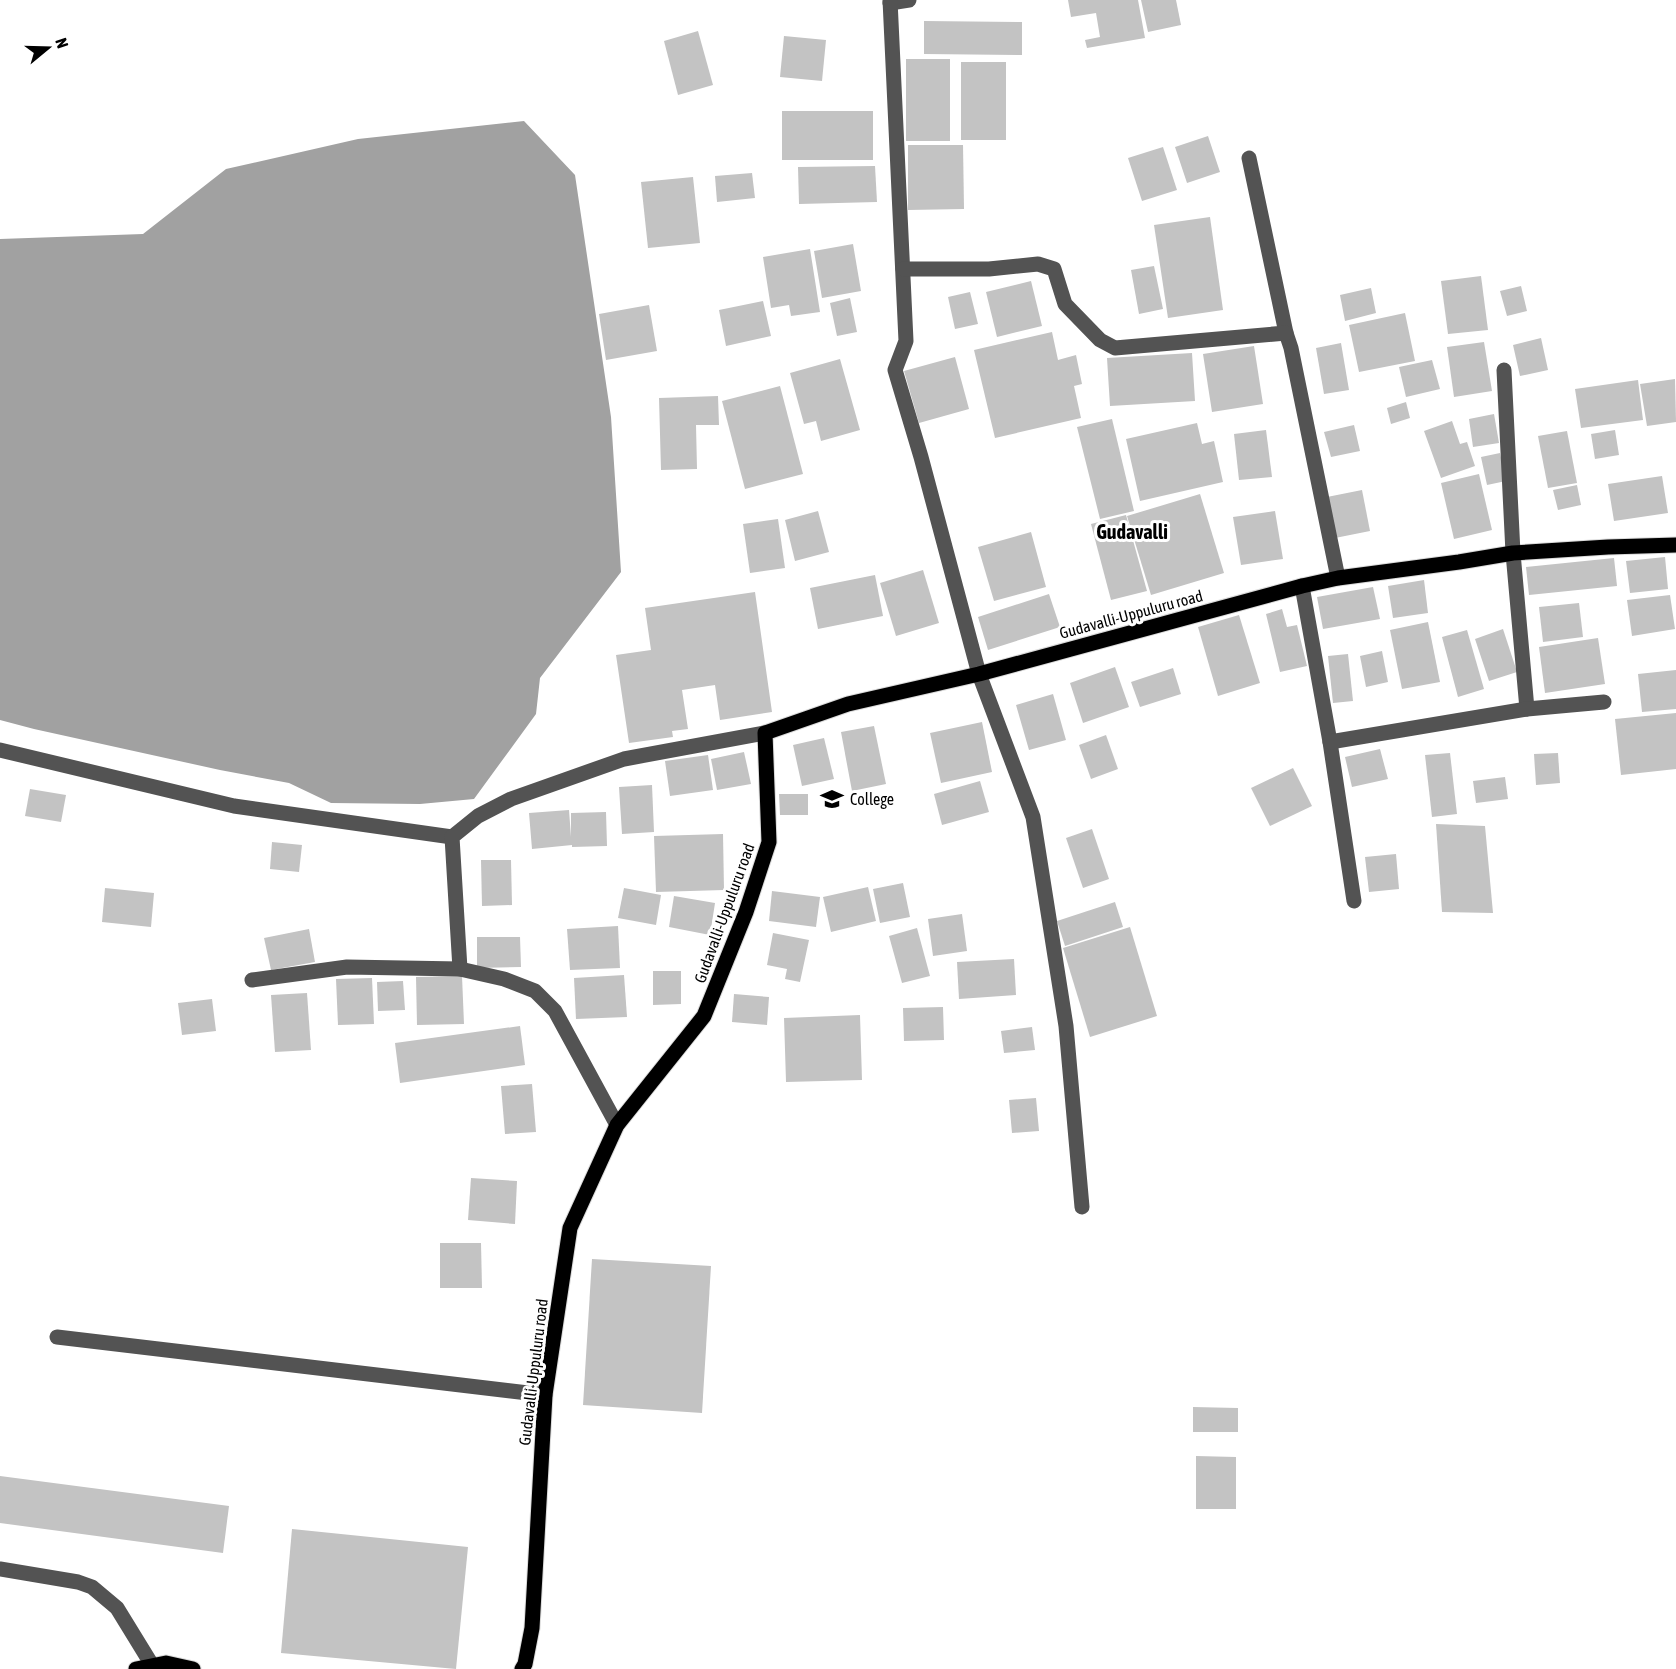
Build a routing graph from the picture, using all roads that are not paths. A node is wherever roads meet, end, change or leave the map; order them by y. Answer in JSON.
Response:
{"nodes":[{"id":1,"x":909,"y":0,"type":"edge"},
{"id":2,"x":890,"y":2,"type":"edge"},
{"id":3,"x":1249,"y":158,"type":"dead end"},
{"id":4,"x":903,"y":269,"type":"junction"},
{"id":5,"x":1286,"y":333,"type":"junction"},
{"id":6,"x":1504,"y":370,"type":"dead end"},
{"id":7,"x":1676,"y":545,"type":"edge"},
{"id":8,"x":1513,"y":553,"type":"junction"},
{"id":9,"x":1338,"y":578,"type":"junction"},
{"id":10,"x":1302,"y":586,"type":"junction"},
{"id":11,"x":979,"y":674,"type":"junction"},
{"id":12,"x":1604,"y":702,"type":"dead end"},
{"id":13,"x":1527,"y":709,"type":"junction"},
{"id":14,"x":765,"y":733,"type":"junction"},
{"id":15,"x":1330,"y":742,"type":"junction"},
{"id":16,"x":0,"y":750,"type":"edge"},
{"id":17,"x":452,"y":837,"type":"junction"},
{"id":18,"x":1354,"y":901,"type":"dead end"},
{"id":19,"x":460,"y":969,"type":"junction"},
{"id":20,"x":252,"y":980,"type":"dead end"},
{"id":21,"x":617,"y":1125,"type":"junction"},
{"id":22,"x":1082,"y":1208,"type":"dead end"},
{"id":23,"x":57,"y":1336,"type":"dead end"},
{"id":24,"x":545,"y":1395,"type":"junction"},
{"id":25,"x":0,"y":1569,"type":"edge"},
{"id":26,"x":152,"y":1665,"type":"junction"},
{"id":27,"x":136,"y":1669,"type":"edge"},
{"id":28,"x":193,"y":1669,"type":"edge"},
{"id":29,"x":522,"y":1669,"type":"edge"}],
"edges":[{"from":1,"to":2,"type":"street"},
{"from":2,"to":4,"type":"street"},
{"from":3,"to":5,"type":"street"},
{"from":4,"to":5,"type":"street"},
{"from":4,"to":11,"type":"street"},
{"from":5,"to":9,"type":"street"},
{"from":6,"to":8,"type":"street"},
{"from":7,"to":8,"type":"main road","name":"Gudavalli-Uppuluru road"},
{"from":8,"to":9,"type":"main road","name":"Gudavalli-Uppuluru road"},
{"from":8,"to":13,"type":"street"},
{"from":9,"to":10,"type":"main road","name":"Gudavalli-Uppuluru road"},
{"from":10,"to":11,"type":"main road","name":"Gudavalli-Uppuluru road"},
{"from":10,"to":15,"type":"street"},
{"from":11,"to":14,"type":"main road","name":"Gudavalli-Uppuluru road"},
{"from":11,"to":22,"type":"street"},
{"from":12,"to":13,"type":"street"},
{"from":13,"to":15,"type":"street"},
{"from":14,"to":17,"type":"street"},
{"from":14,"to":21,"type":"main road","name":"Gudavalli-Uppuluru road"},
{"from":15,"to":18,"type":"street"},
{"from":16,"to":17,"type":"street"},
{"from":17,"to":19,"type":"street"},
{"from":19,"to":20,"type":"street"},
{"from":19,"to":21,"type":"street"},
{"from":21,"to":24,"type":"main road","name":"Gudavalli-Uppuluru road"},
{"from":23,"to":24,"type":"street"},
{"from":24,"to":29,"type":"main road","name":"Gudavalli-Uppuluru road"},
{"from":25,"to":26,"type":"street"},
{"from":26,"to":27,"type":"main road"},
{"from":26,"to":28,"type":"main road"}]}
